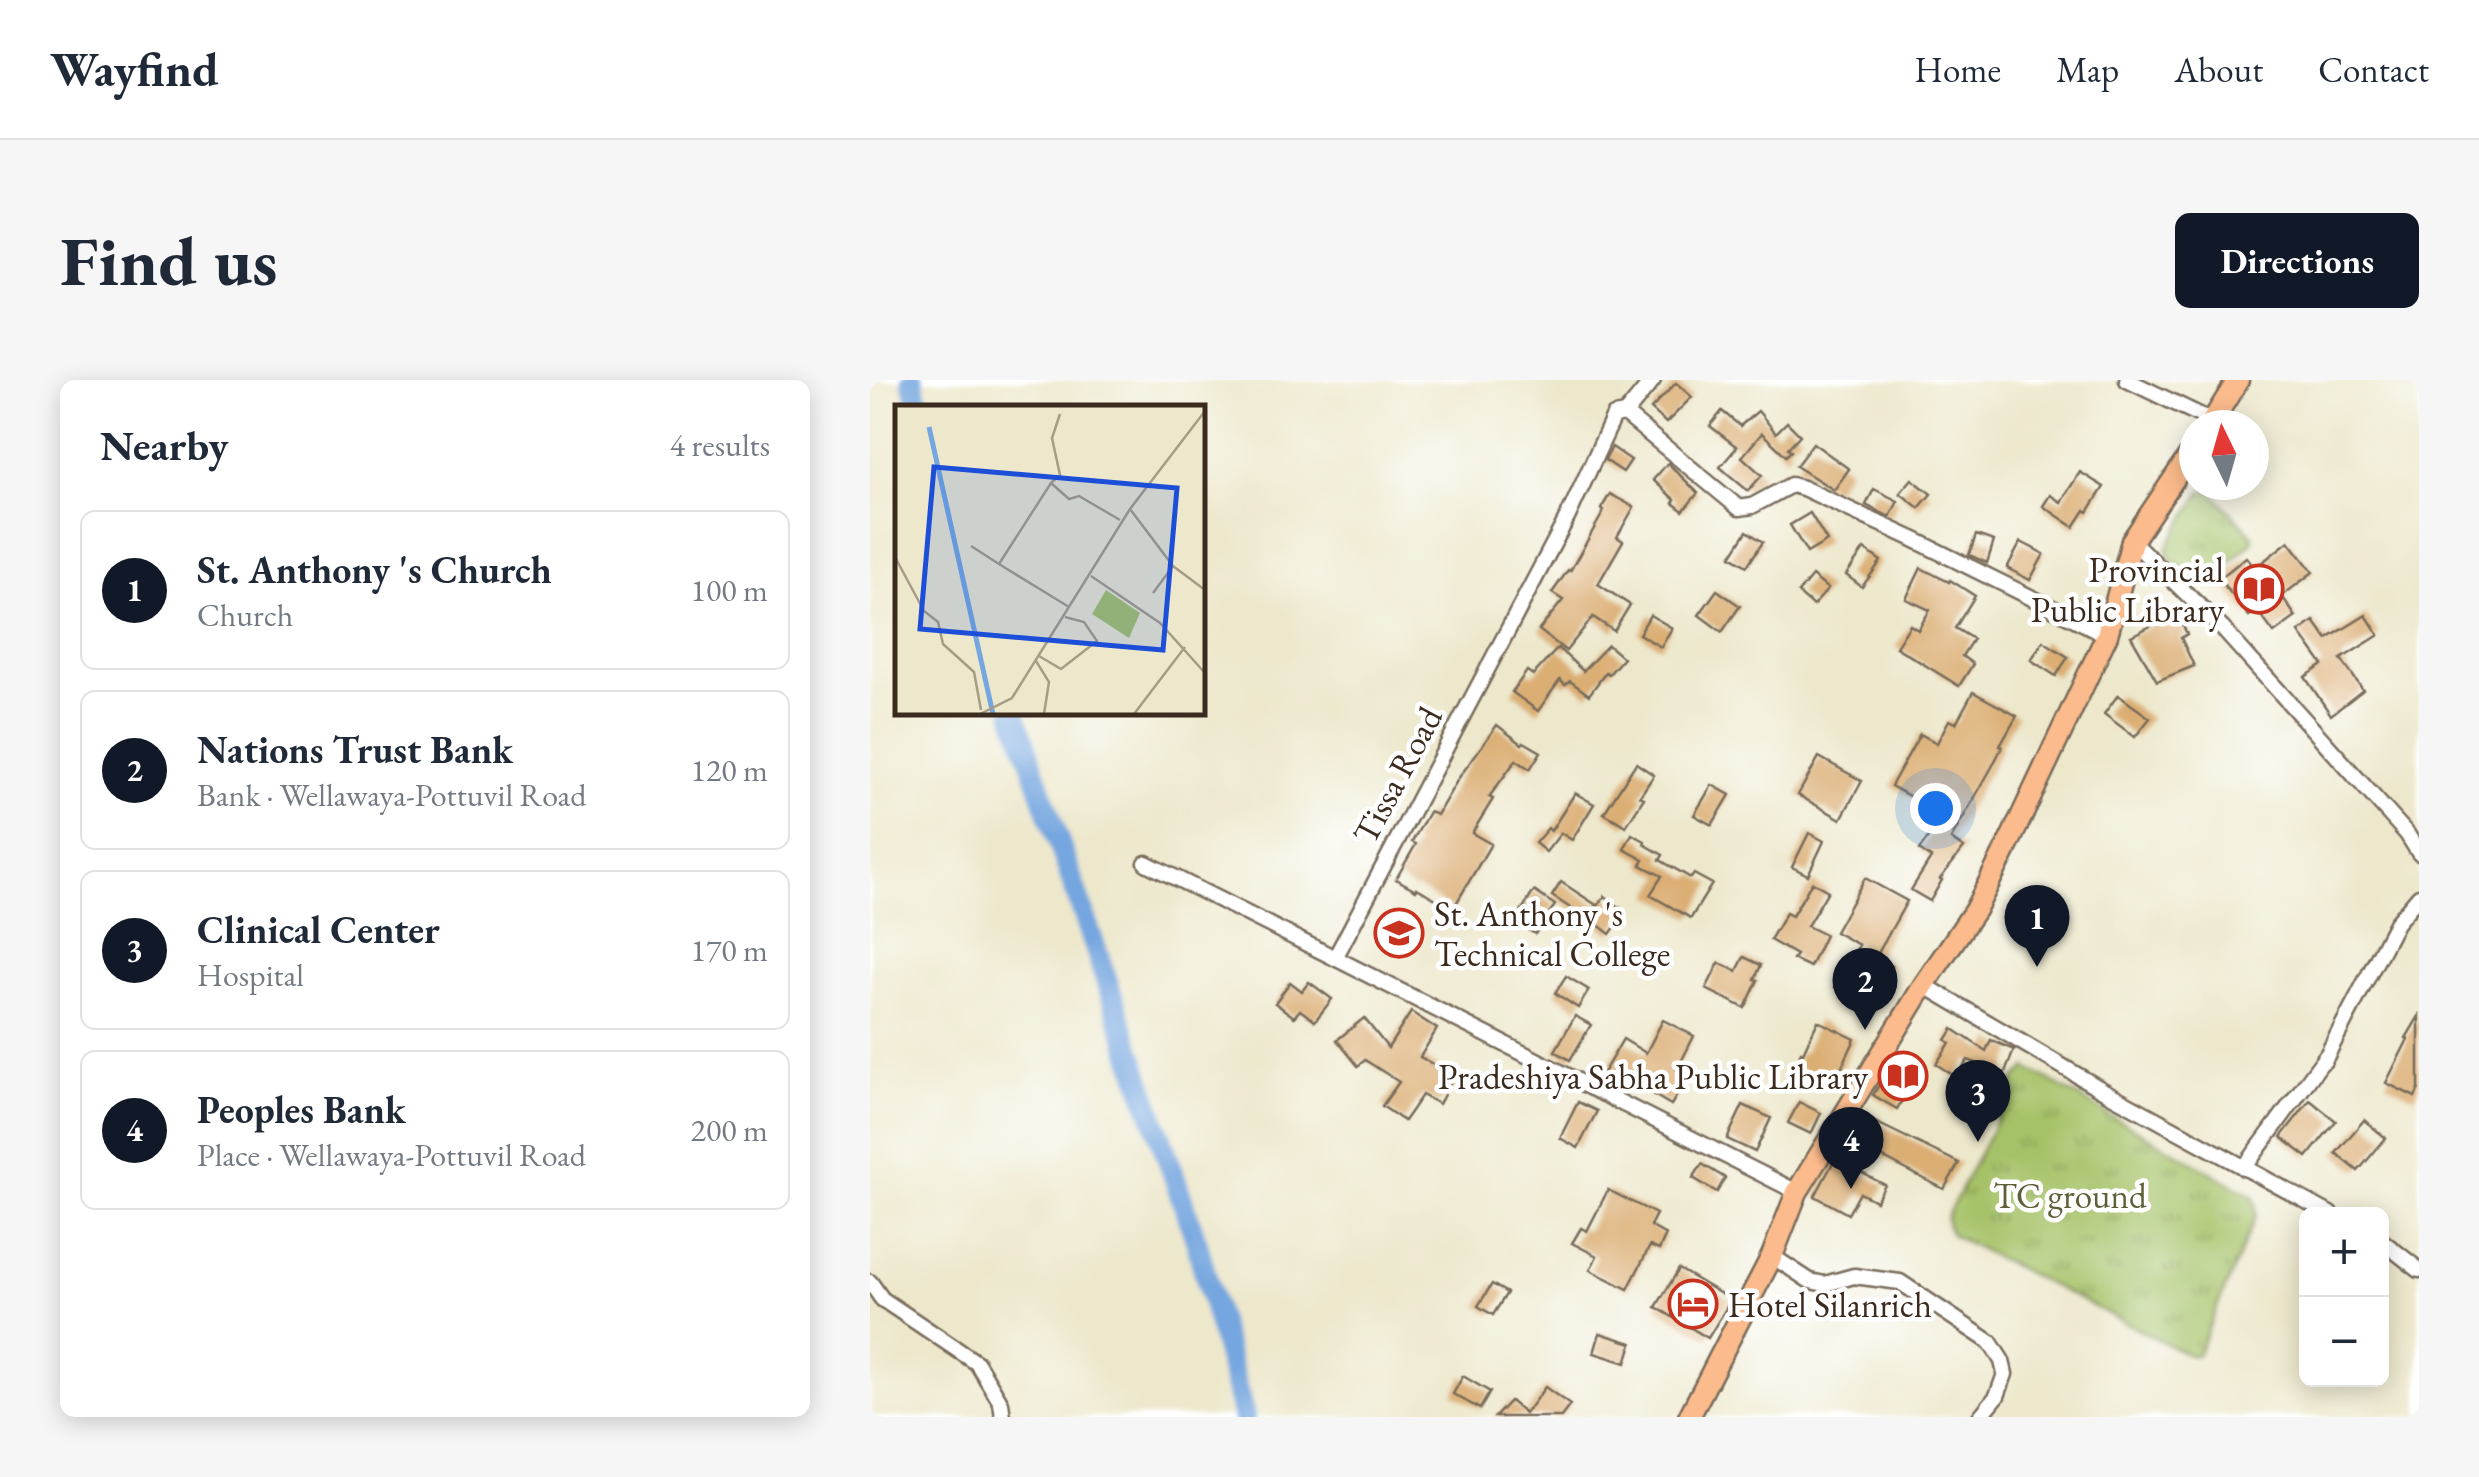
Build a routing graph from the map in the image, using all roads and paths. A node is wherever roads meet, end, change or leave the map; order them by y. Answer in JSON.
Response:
{"nodes":[{"id":1,"x":1653,"y":380,"type":"edge"},
{"id":2,"x":2127,"y":380,"type":"edge"},
{"id":3,"x":2238,"y":380,"type":"edge"},
{"id":4,"x":2186,"y":410,"type":"edge"},
{"id":5,"x":2219,"y":410,"type":"edge"},
{"id":6,"x":1624,"y":414,"type":"junction"},
{"id":7,"x":2179,"y":472,"type":"edge"},
{"id":8,"x":2132,"y":542,"type":"junction"},
{"id":9,"x":2107,"y":635,"type":"junction"},
{"id":10,"x":2419,"y":852,"type":"edge"},
{"id":11,"x":1146,"y":863,"type":"dead end"},
{"id":12,"x":2419,"y":896,"type":"edge"},
{"id":13,"x":1335,"y":958,"type":"junction"},
{"id":14,"x":1924,"y":985,"type":"junction"},
{"id":15,"x":2244,"y":1168,"type":"junction"},
{"id":16,"x":1797,"y":1192,"type":"junction"},
{"id":17,"x":2317,"y":1207,"type":"edge"},
{"id":18,"x":2389,"y":1246,"type":"edge"},
{"id":19,"x":1772,"y":1256,"type":"junction"},
{"id":20,"x":2419,"y":1270,"type":"edge"},
{"id":21,"x":870,"y":1282,"type":"edge"},
{"id":22,"x":1003,"y":1417,"type":"edge"},
{"id":23,"x":1689,"y":1417,"type":"edge"},
{"id":24,"x":1980,"y":1417,"type":"edge"}],
"edges":[{"from":1,"to":6,"type":"street"},
{"from":2,"to":4,"type":"street"},
{"from":3,"to":5,"type":"highway"},
{"from":6,"to":9,"type":"street"},
{"from":6,"to":13,"type":"street","name":"Tissa Road"},
{"from":7,"to":8,"type":"highway"},
{"from":8,"to":9,"type":"highway"},
{"from":8,"to":10,"type":"street"},
{"from":9,"to":14,"type":"highway"},
{"from":11,"to":13,"type":"street"},
{"from":12,"to":15,"type":"street"},
{"from":13,"to":16,"type":"street"},
{"from":14,"to":15,"type":"street"},
{"from":14,"to":16,"type":"highway"},
{"from":15,"to":17,"type":"street"},
{"from":16,"to":19,"type":"highway"},
{"from":18,"to":20,"type":"street"},
{"from":19,"to":23,"type":"highway"},
{"from":19,"to":24,"type":"street"},
{"from":21,"to":22,"type":"street"}]}
